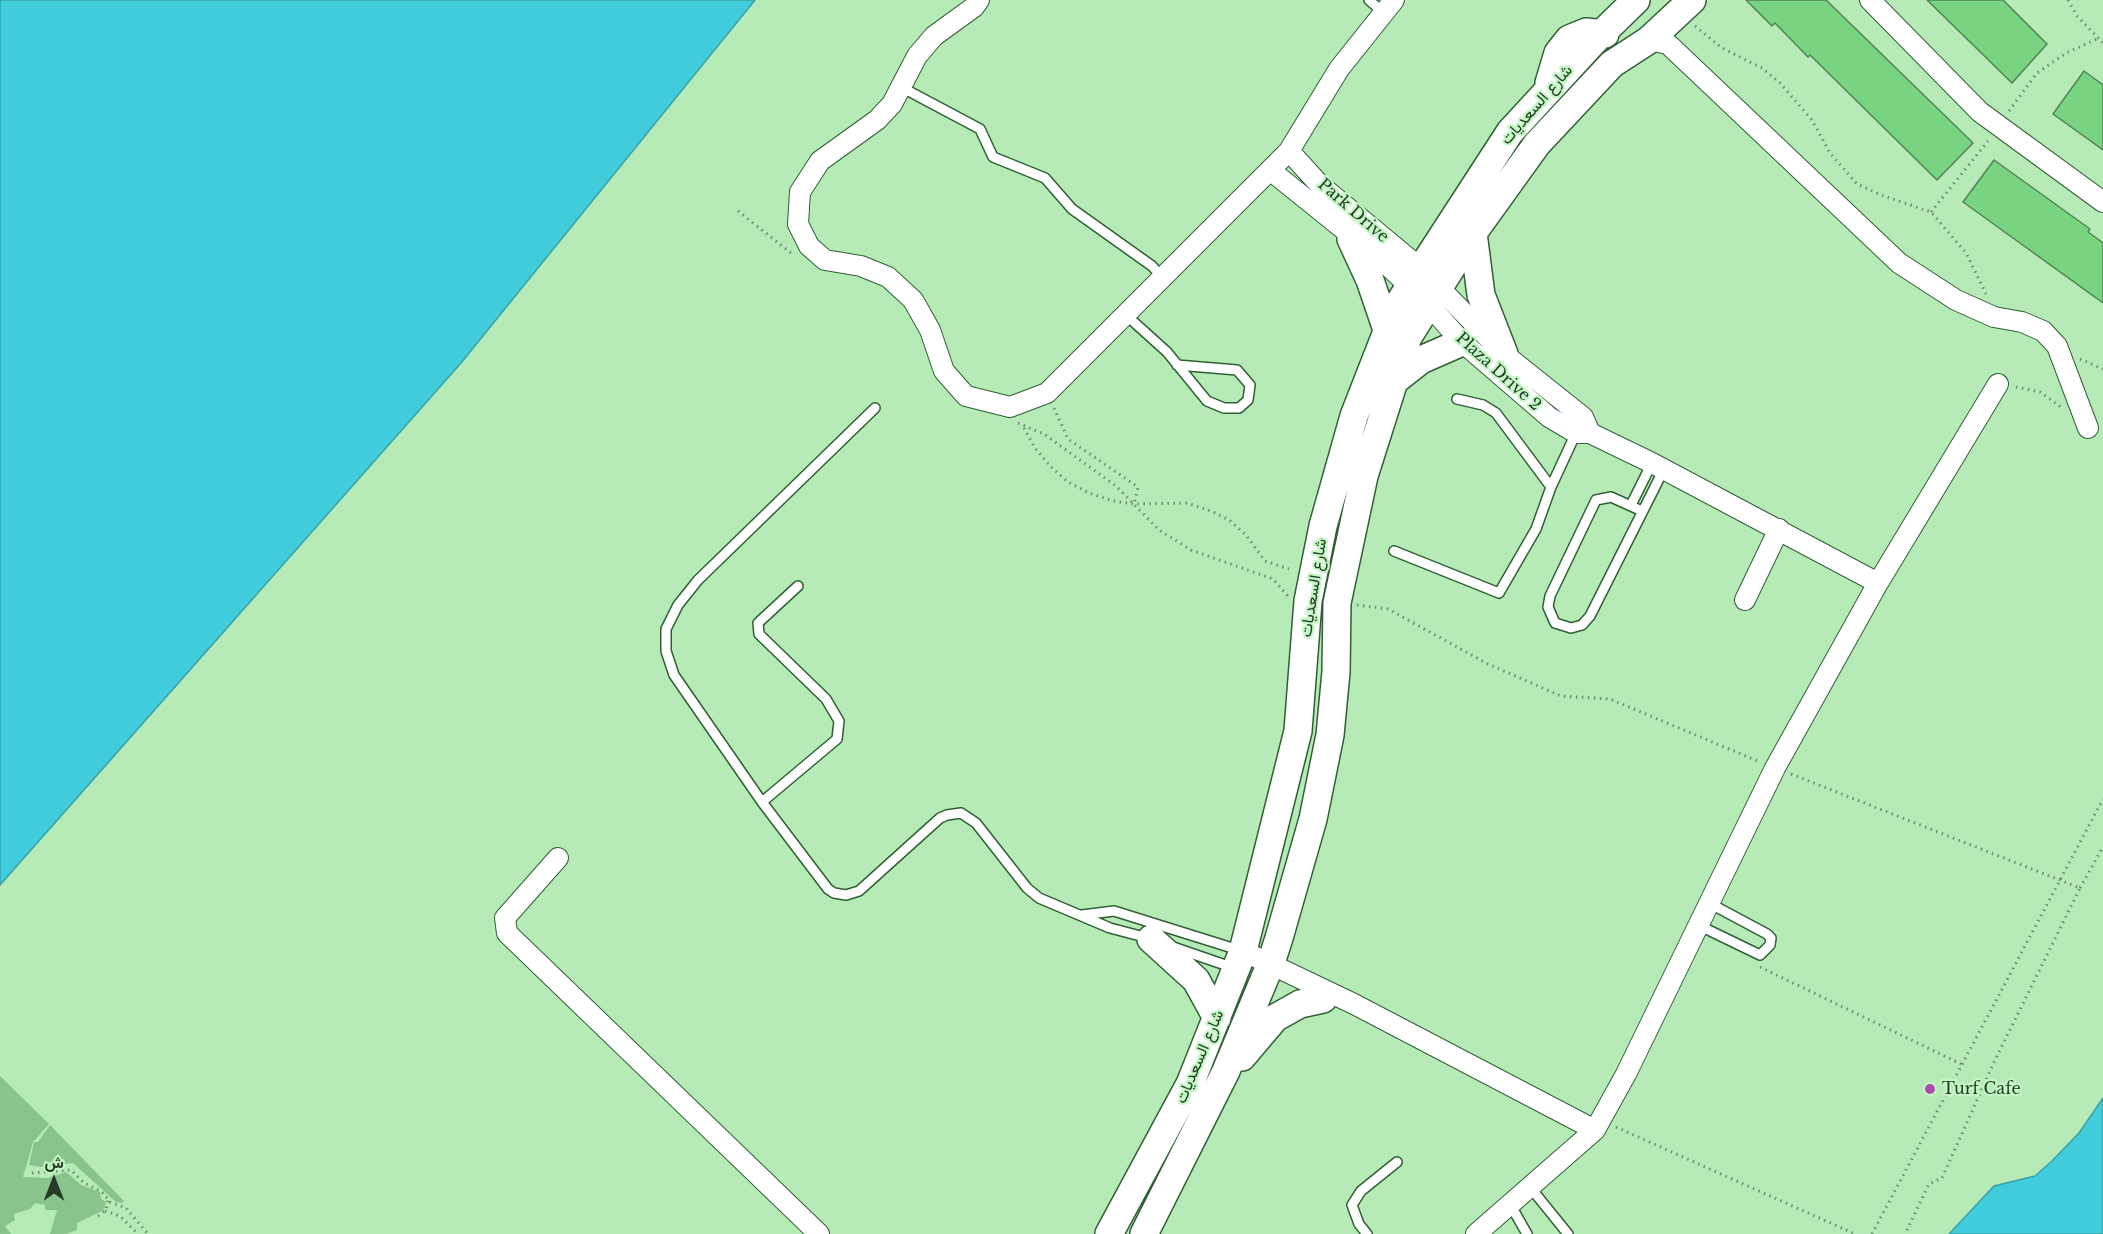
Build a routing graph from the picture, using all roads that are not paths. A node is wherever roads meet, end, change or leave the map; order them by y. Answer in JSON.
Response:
{"nodes":[{"id":1,"x":980,"y":0,"type":"edge"},
{"id":2,"x":1636,"y":0,"type":"edge"},
{"id":3,"x":1647,"y":0,"type":"edge"},
{"id":4,"x":1870,"y":0,"type":"edge"},
{"id":5,"x":1382,"y":4,"type":"edge"},
{"id":6,"x":1686,"y":4,"type":"edge"},
{"id":7,"x":1604,"y":33,"type":"junction"},
{"id":8,"x":1649,"y":40,"type":"junction"},
{"id":9,"x":1623,"y":56,"type":"junction"},
{"id":10,"x":901,"y":87,"type":"junction"},
{"id":11,"x":1288,"y":151,"type":"junction"},
{"id":12,"x":1270,"y":170,"type":"junction"},
{"id":13,"x":2103,"y":202,"type":"edge"},
{"id":14,"x":1473,"y":233,"type":"junction"},
{"id":15,"x":1351,"y":239,"type":"junction"},
{"id":16,"x":1163,"y":278,"type":"junction"},
{"id":17,"x":1424,"y":286,"type":"junction"},
{"id":18,"x":1126,"y":315,"type":"junction"},
{"id":19,"x":1387,"y":330,"type":"junction"},
{"id":20,"x":1462,"y":342,"type":"junction"},
{"id":21,"x":1504,"y":354,"type":"junction"},
{"id":22,"x":1177,"y":365,"type":"junction"},
{"id":23,"x":1393,"y":382,"type":"junction"},
{"id":24,"x":1998,"y":384,"type":"road end"},
{"id":25,"x":1457,"y":399,"type":"dead end"},
{"id":26,"x":875,"y":408,"type":"dead end"},
{"id":27,"x":2088,"y":428,"type":"dead end"},
{"id":28,"x":1583,"y":433,"type":"junction"},
{"id":29,"x":1658,"y":466,"type":"junction"},
{"id":30,"x":1551,"y":487,"type":"junction"},
{"id":31,"x":1631,"y":505,"type":"junction"},
{"id":32,"x":1642,"y":511,"type":"junction"},
{"id":33,"x":1779,"y":529,"type":"junction"},
{"id":34,"x":1394,"y":551,"type":"dead end"},
{"id":35,"x":1878,"y":583,"type":"junction"},
{"id":36,"x":798,"y":586,"type":"dead end"},
{"id":37,"x":1745,"y":600,"type":"dead end"},
{"id":38,"x":762,"y":802,"type":"junction"},
{"id":39,"x":558,"y":858,"type":"dead end"},
{"id":40,"x":1709,"y":903,"type":"junction"},
{"id":41,"x":1082,"y":915,"type":"junction"},
{"id":42,"x":1698,"y":925,"type":"junction"},
{"id":43,"x":1151,"y":939,"type":"junction"},
{"id":44,"x":1239,"y":960,"type":"junction"},
{"id":45,"x":1268,"y":970,"type":"junction"},
{"id":46,"x":1323,"y":999,"type":"junction"},
{"id":47,"x":1217,"y":1018,"type":"junction"},
{"id":48,"x":1422,"y":1041,"type":"junction"},
{"id":49,"x":1226,"y":1071,"type":"junction"},
{"id":50,"x":1597,"y":1125,"type":"junction"},
{"id":51,"x":1397,"y":1162,"type":"dead end"},
{"id":52,"x":1530,"y":1187,"type":"junction"},
{"id":53,"x":1510,"y":1204,"type":"junction"},
{"id":54,"x":1146,"y":1232,"type":"edge"},
{"id":55,"x":819,"y":1234,"type":"edge"},
{"id":56,"x":1109,"y":1234,"type":"edge"},
{"id":57,"x":1367,"y":1234,"type":"edge"},
{"id":58,"x":1476,"y":1234,"type":"edge"},
{"id":59,"x":1527,"y":1234,"type":"edge"},
{"id":60,"x":1568,"y":1234,"type":"edge"}],
"edges":[{"from":1,"to":10,"type":"street"},
{"from":2,"to":7,"type":"street","name":"شارع السعديات"},
{"from":3,"to":7,"type":"street"},
{"from":4,"to":13,"type":"street"},
{"from":5,"to":11,"type":"street"},
{"from":6,"to":8,"type":"street","name":"شارع السعديات"},
{"from":6,"to":9,"type":"street"},
{"from":7,"to":9,"type":"street"},
{"from":7,"to":17,"type":"street","name":"شارع السعديات"},
{"from":8,"to":9,"type":"street","name":"شارع السعديات"},
{"from":8,"to":27,"type":"street"},
{"from":9,"to":14,"type":"street","name":"شارع السعديات"},
{"from":10,"to":16,"type":"lane"},
{"from":10,"to":18,"type":"street"},
{"from":11,"to":12,"type":"street"},
{"from":11,"to":17,"type":"street","name":"Park Drive"},
{"from":12,"to":15,"type":"street","name":"Park Drive"},
{"from":12,"to":16,"type":"street"},
{"from":14,"to":17,"type":"street","name":"شارع السعديات"},
{"from":14,"to":21,"type":"street"},
{"from":15,"to":17,"type":"street","name":"Park Drive"},
{"from":15,"to":19,"type":"street"},
{"from":16,"to":18,"type":"street"},
{"from":17,"to":19,"type":"street","name":"شارع السعديات"},
{"from":17,"to":20,"type":"street","name":"Plaza Drive 2"},
{"from":17,"to":21,"type":"street","name":"Plaza Drive 2"},
{"from":17,"to":23,"type":"street","name":"شارع السعديات"},
{"from":18,"to":22,"type":"lane"},
{"from":19,"to":44,"type":"street","name":"شارع السعديات"},
{"from":20,"to":23,"type":"street"},
{"from":20,"to":28,"type":"street","name":"Plaza Drive 2"},
{"from":21,"to":28,"type":"street","name":"Plaza Drive 2"},
{"from":22,"to":22,"type":"lane"},
{"from":23,"to":45,"type":"street","name":"شارع السعديات"},
{"from":24,"to":35,"type":"street"},
{"from":25,"to":30,"type":"lane"},
{"from":26,"to":38,"type":"lane"},
{"from":28,"to":29,"type":"street","name":"Plaza Drive 2"},
{"from":28,"to":30,"type":"lane"},
{"from":29,"to":31,"type":"lane"},
{"from":29,"to":32,"type":"lane"},
{"from":29,"to":33,"type":"street","name":"Plaza Drive 2"},
{"from":30,"to":34,"type":"lane"},
{"from":31,"to":32,"type":"lane"},
{"from":31,"to":32,"type":"lane"},
{"from":33,"to":35,"type":"street","name":"Plaza Drive 2"},
{"from":33,"to":37,"type":"street"},
{"from":35,"to":40,"type":"street"},
{"from":36,"to":38,"type":"lane"},
{"from":38,"to":41,"type":"lane"},
{"from":39,"to":55,"type":"street"},
{"from":40,"to":42,"type":"street"},
{"from":40,"to":42,"type":"lane"},
{"from":41,"to":43,"type":"lane"},
{"from":41,"to":44,"type":"lane"},
{"from":42,"to":50,"type":"street"},
{"from":43,"to":44,"type":"lane"},
{"from":43,"to":47,"type":"street"},
{"from":44,"to":45,"type":"street"},
{"from":44,"to":47,"type":"street","name":"شارع السعديات"},
{"from":45,"to":46,"type":"street"},
{"from":45,"to":48,"type":"street"},
{"from":45,"to":49,"type":"street","name":"شارع السعديات"},
{"from":46,"to":48,"type":"street"},
{"from":46,"to":49,"type":"street"},
{"from":47,"to":56,"type":"street","name":"شارع السعديات"},
{"from":48,"to":50,"type":"street"},
{"from":49,"to":54,"type":"street","name":"شارع السعديات"},
{"from":50,"to":52,"type":"street"},
{"from":51,"to":57,"type":"lane"},
{"from":52,"to":53,"type":"street"},
{"from":52,"to":60,"type":"lane"},
{"from":53,"to":58,"type":"street"},
{"from":53,"to":59,"type":"lane"}]}
